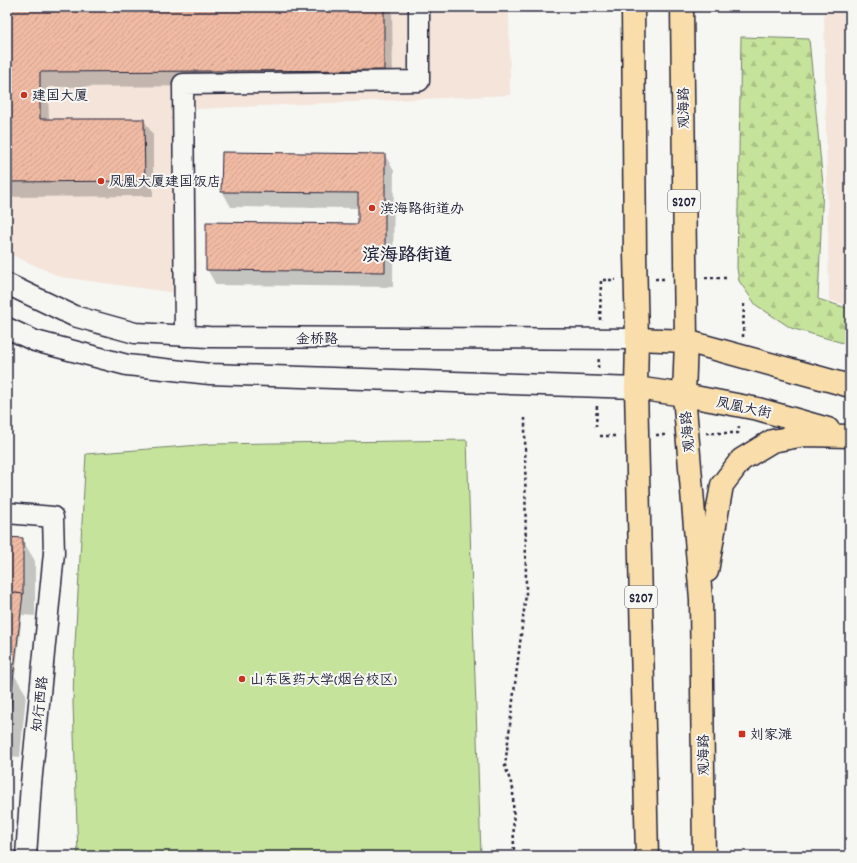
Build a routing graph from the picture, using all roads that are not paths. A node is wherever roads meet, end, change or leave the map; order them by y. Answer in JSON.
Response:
{"nodes":[{"id":1,"x":419,"y":7,"type":"edge"},
{"id":2,"x":633,"y":7,"type":"edge"},
{"id":3,"x":682,"y":7,"type":"edge"},
{"id":4,"x":7,"y":284,"type":"edge"},
{"id":5,"x":7,"y":328,"type":"edge"},
{"id":6,"x":185,"y":336,"type":"junction"},
{"id":7,"x":637,"y":339,"type":"junction"},
{"id":8,"x":686,"y":341,"type":"junction"},
{"id":9,"x":850,"y":386,"type":"edge"},
{"id":10,"x":636,"y":388,"type":"junction"},
{"id":11,"x":684,"y":395,"type":"junction"},
{"id":12,"x":850,"y":436,"type":"edge"},
{"id":13,"x":7,"y":513,"type":"edge"},
{"id":14,"x":701,"y":600,"type":"junction"},
{"id":15,"x":26,"y":856,"type":"edge"},
{"id":16,"x":647,"y":856,"type":"edge"},
{"id":17,"x":704,"y":856,"type":"edge"}],
"edges":[{"from":1,"to":6,"type":"street"},
{"from":2,"to":7,"type":"main road","number":"S207"},
{"from":3,"to":8,"type":"main road","name":"观海路","number":"S207"},
{"from":4,"to":6,"type":"street","name":"金桥路"},
{"from":5,"to":10,"type":"street"},
{"from":6,"to":7,"type":"street","name":"金桥路"},
{"from":7,"to":8,"type":"main road"},
{"from":7,"to":10,"type":"main road","number":"S207"},
{"from":8,"to":9,"type":"main road"},
{"from":8,"to":11,"type":"main road","name":"观海路","number":"S207"},
{"from":10,"to":11,"type":"main road","name":"凤凰大街"},
{"from":10,"to":16,"type":"main road","number":"S207"},
{"from":11,"to":12,"type":"main road","name":"凤凰大街"},
{"from":11,"to":14,"type":"main road","name":"观海路","number":"S207"},
{"from":12,"to":14,"type":"main road"},
{"from":13,"to":15,"type":"street","name":"知行西路"},
{"from":14,"to":17,"type":"main road","name":"观海路","number":"S207"}]}
